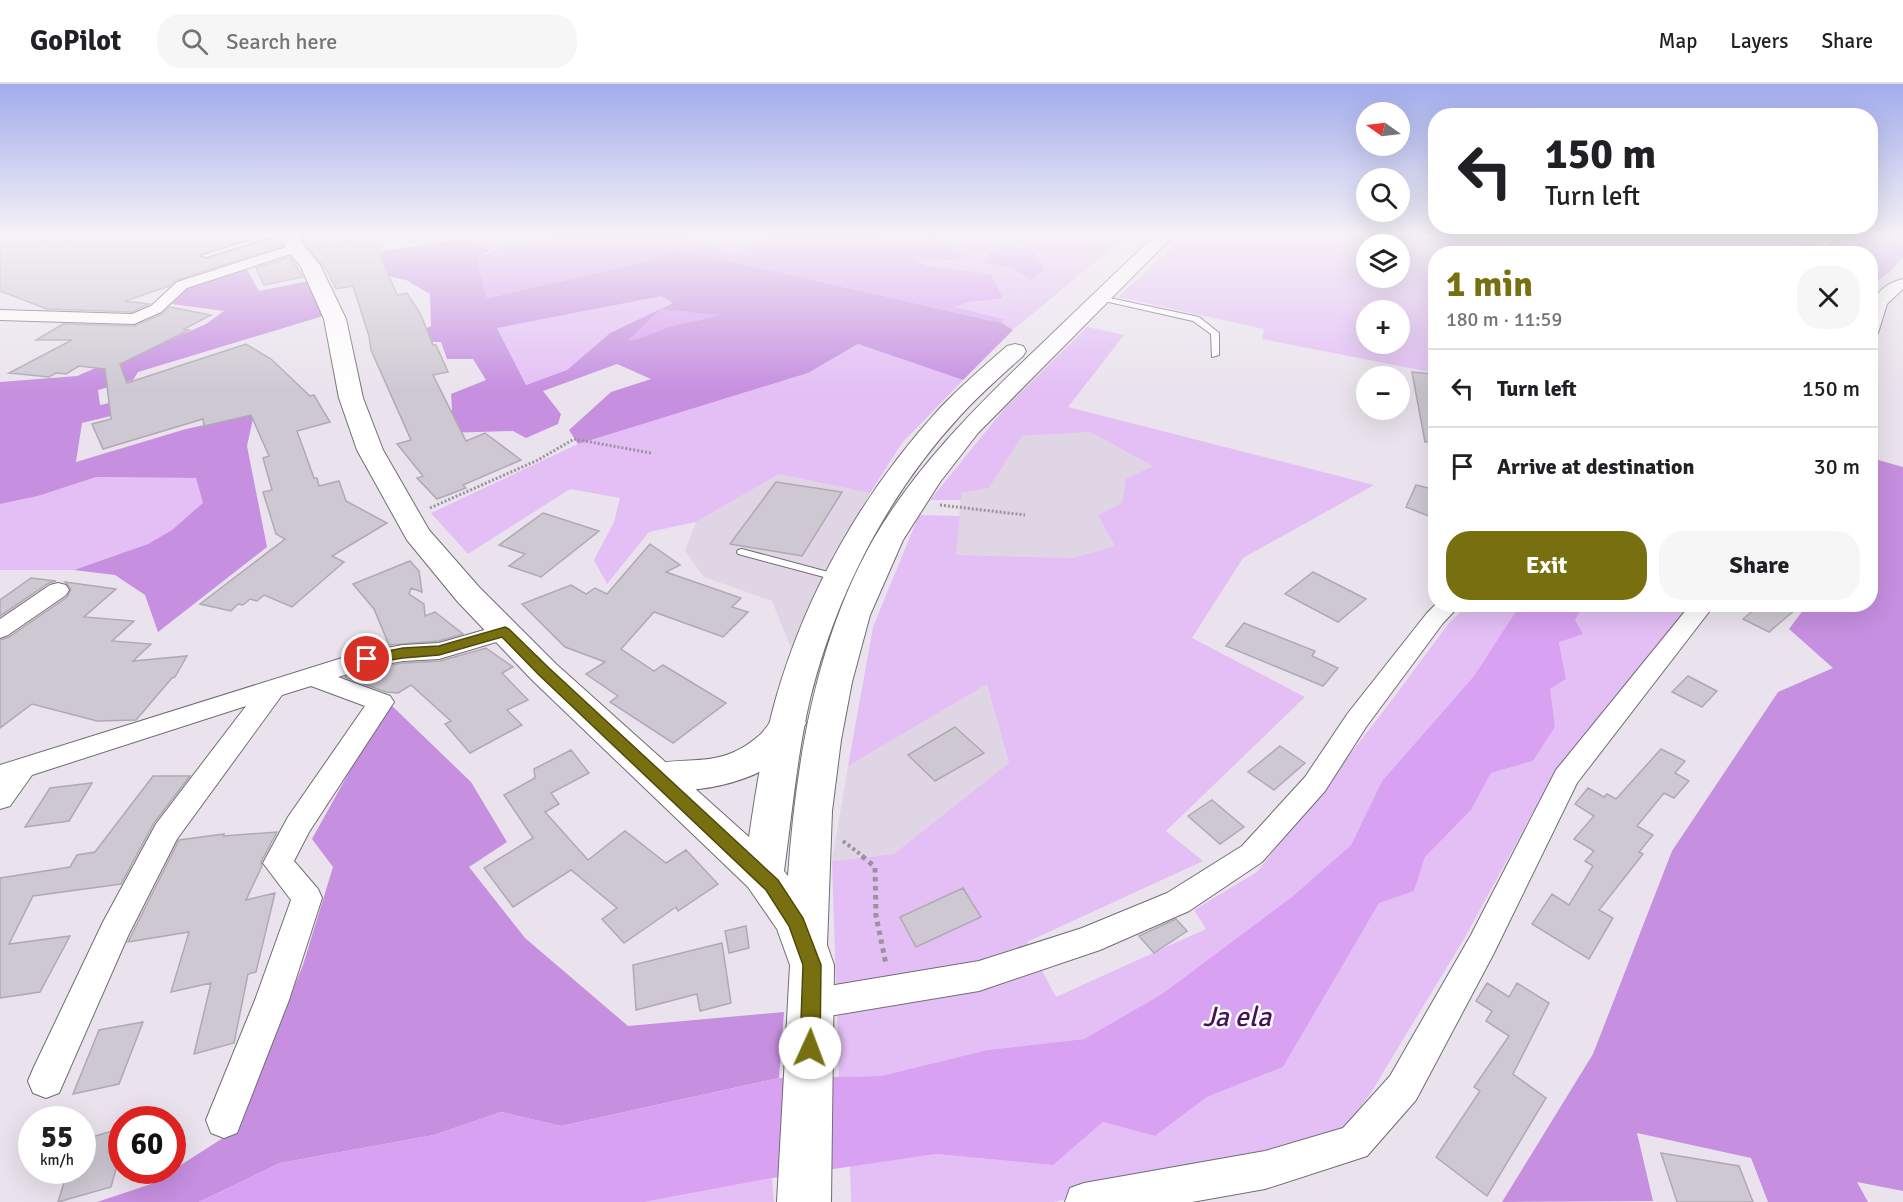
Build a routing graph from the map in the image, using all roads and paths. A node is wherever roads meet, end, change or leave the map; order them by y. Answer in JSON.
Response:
{"nodes":[{"id":1,"x":180,"y":287,"type":"edge"},
{"id":2,"x":320,"y":287,"type":"edge"},
{"id":3,"x":1084,"y":287,"type":"edge"},
{"id":4,"x":1114,"y":287,"type":"edge"},
{"id":5,"x":1897,"y":287,"type":"edge"},
{"id":6,"x":1103,"y":298,"type":"junction"},
{"id":7,"x":1878,"y":303,"type":"edge"},
{"id":8,"x":0,"y":315,"type":"edge"},
{"id":9,"x":19,"y":316,"type":"junction"},
{"id":10,"x":0,"y":325,"type":"edge"},
{"id":11,"x":1215,"y":355,"type":"dead end"},
{"id":12,"x":651,"y":453,"type":"dead end"},
{"id":13,"x":913,"y":502,"type":"junction"},
{"id":14,"x":1025,"y":515,"type":"dead end"},
{"id":15,"x":408,"y":518,"type":"junction"},
{"id":16,"x":742,"y":552,"type":"dead end"},
{"id":17,"x":839,"y":578,"type":"junction"},
{"id":18,"x":58,"y":590,"type":"dead end"},
{"id":19,"x":1441,"y":612,"type":"edge"},
{"id":20,"x":1698,"y":612,"type":"edge"},
{"id":21,"x":0,"y":630,"type":"edge"},
{"id":22,"x":505,"y":632,"type":"junction"},
{"id":23,"x":313,"y":677,"type":"junction"},
{"id":24,"x":273,"y":690,"type":"junction"},
{"id":25,"x":788,"y":723,"type":"junction"},
{"id":26,"x":11,"y":772,"type":"edge"},
{"id":27,"x":659,"y":776,"type":"junction"},
{"id":28,"x":0,"y":798,"type":"edge"},
{"id":29,"x":811,"y":830,"type":"junction"},
{"id":30,"x":763,"y":875,"type":"junction"},
{"id":31,"x":806,"y":943,"type":"junction"},
{"id":32,"x":891,"y":991,"type":"junction"},
{"id":33,"x":812,"y":1004,"type":"junction"},
{"id":34,"x":46,"y":1081,"type":"dead end"},
{"id":35,"x":224,"y":1120,"type":"dead end"},
{"id":36,"x":804,"y":1202,"type":"edge"},
{"id":37,"x":1084,"y":1202,"type":"edge"}],
"edges":[{"from":1,"to":9,"type":"street"},
{"from":2,"to":15,"type":"main road"},
{"from":3,"to":17,"type":"main road"},
{"from":4,"to":6,"type":"main road"},
{"from":5,"to":7,"type":"street"},
{"from":6,"to":11,"type":"lane"},
{"from":6,"to":13,"type":"main road"},
{"from":8,"to":9,"type":"street"},
{"from":9,"to":10,"type":"street"},
{"from":12,"to":15,"type":"path"},
{"from":13,"to":14,"type":"path"},
{"from":13,"to":29,"type":"main road"},
{"from":15,"to":22,"type":"main road"},
{"from":16,"to":17,"type":"lane"},
{"from":17,"to":25,"type":"main road"},
{"from":18,"to":21,"type":"street"},
{"from":19,"to":32,"type":"street"},
{"from":20,"to":37,"type":"street"},
{"from":22,"to":23,"type":"street"},
{"from":22,"to":27,"type":"main road"},
{"from":23,"to":24,"type":"street"},
{"from":23,"to":35,"type":"street"},
{"from":24,"to":26,"type":"street"},
{"from":24,"to":34,"type":"street"},
{"from":25,"to":27,"type":"main road"},
{"from":25,"to":30,"type":"main road"},
{"from":26,"to":28,"type":"street"},
{"from":27,"to":30,"type":"main road"},
{"from":29,"to":31,"type":"main road"},
{"from":29,"to":32,"type":"path"},
{"from":30,"to":31,"type":"main road"},
{"from":31,"to":33,"type":"main road"},
{"from":32,"to":33,"type":"street"},
{"from":33,"to":36,"type":"main road"}]}
